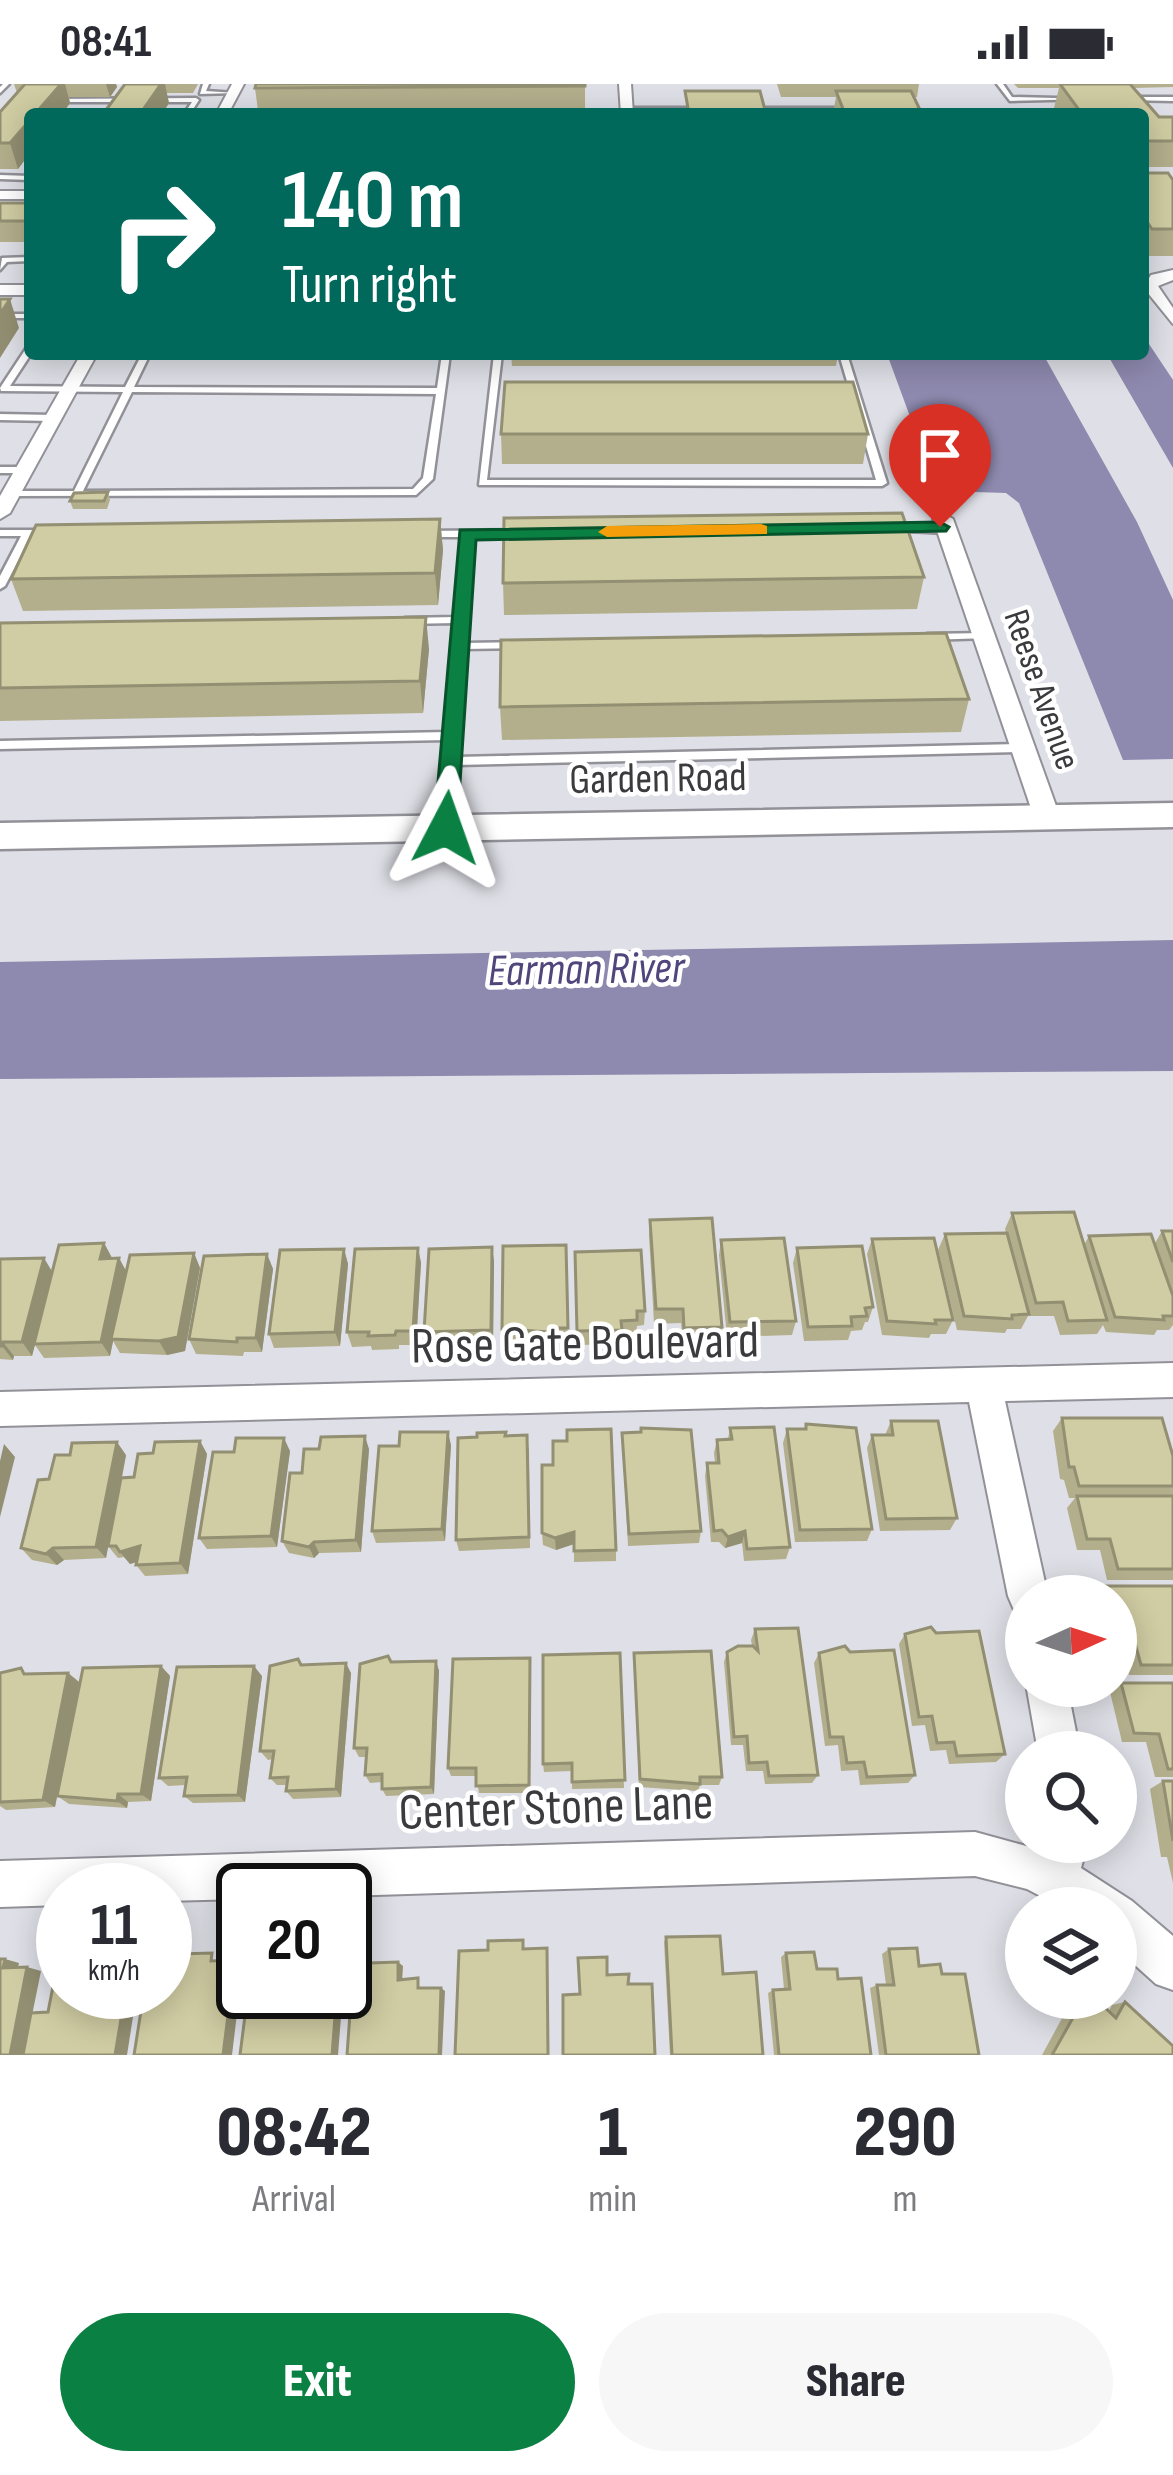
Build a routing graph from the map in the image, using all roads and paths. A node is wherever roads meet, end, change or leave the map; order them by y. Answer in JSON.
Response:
{"nodes":[{"id":1,"x":6,"y":84,"type":"edge"},
{"id":2,"x":127,"y":84,"type":"edge"},
{"id":3,"x":206,"y":84,"type":"edge"},
{"id":4,"x":1000,"y":84,"type":"edge"},
{"id":5,"x":236,"y":88,"type":"edge"},
{"id":6,"x":0,"y":91,"type":"edge"},
{"id":7,"x":1010,"y":99,"type":"junction"},
{"id":8,"x":1100,"y":99,"type":"edge"},
{"id":9,"x":1122,"y":99,"type":"edge"},
{"id":10,"x":1145,"y":99,"type":"junction"},
{"id":11,"x":1173,"y":99,"type":"edge"},
{"id":12,"x":45,"y":100,"type":"edge"},
{"id":13,"x":87,"y":101,"type":"junction"},
{"id":14,"x":119,"y":101,"type":"junction"},
{"id":15,"x":82,"y":108,"type":"edge"},
{"id":16,"x":116,"y":108,"type":"edge"},
{"id":17,"x":191,"y":108,"type":"edge"},
{"id":18,"x":1016,"y":108,"type":"edge"},
{"id":19,"x":1153,"y":109,"type":"edge"},
{"id":20,"x":1156,"y":277,"type":"edge"},
{"id":21,"x":1173,"y":319,"type":"edge"},
{"id":22,"x":24,"y":358,"type":"edge"},
{"id":23,"x":86,"y":360,"type":"edge"},
{"id":24,"x":143,"y":360,"type":"edge"},
{"id":25,"x":445,"y":360,"type":"edge"},
{"id":26,"x":497,"y":360,"type":"edge"},
{"id":27,"x":845,"y":360,"type":"edge"},
{"id":28,"x":494,"y":388,"type":"junction"},
{"id":29,"x":517,"y":388,"type":"edge"},
{"id":30,"x":69,"y":389,"type":"junction"},
{"id":31,"x":834,"y":389,"type":"edge"},
{"id":32,"x":857,"y":389,"type":"junction"},
{"id":33,"x":129,"y":390,"type":"junction"},
{"id":34,"x":440,"y":391,"type":"junction"},
{"id":35,"x":0,"y":418,"type":"edge"},
{"id":36,"x":53,"y":418,"type":"junction"},
{"id":37,"x":0,"y":470,"type":"edge"},
{"id":38,"x":24,"y":470,"type":"junction"},
{"id":39,"x":10,"y":494,"type":"junction"},
{"id":40,"x":77,"y":494,"type":"junction"},
{"id":41,"x":0,"y":513,"type":"edge"},
{"id":42,"x":945,"y":525,"type":"joint"},
{"id":43,"x":869,"y":528,"type":"edge"},
{"id":44,"x":28,"y":532,"type":"junction"},
{"id":45,"x":0,"y":533,"type":"edge"},
{"id":46,"x":74,"y":533,"type":"edge"},
{"id":47,"x":538,"y":533,"type":"edge"},
{"id":48,"x":398,"y":534,"type":"edge"},
{"id":49,"x":467,"y":534,"type":"junction"},
{"id":50,"x":0,"y":586,"type":"edge"},
{"id":51,"x":460,"y":620,"type":"junction"},
{"id":52,"x":392,"y":621,"type":"edge"},
{"id":53,"x":984,"y":636,"type":"junction"},
{"id":54,"x":912,"y":638,"type":"edge"},
{"id":55,"x":530,"y":645,"type":"edge"},
{"id":56,"x":458,"y":646,"type":"junction"},
{"id":57,"x":452,"y":736,"type":"junction"},
{"id":58,"x":0,"y":745,"type":"edge"},
{"id":59,"x":1023,"y":748,"type":"junction"},
{"id":60,"x":451,"y":761,"type":"junction"},
{"id":61,"x":1173,"y":815,"type":"edge"},
{"id":62,"x":1047,"y":817,"type":"junction"},
{"id":63,"x":446,"y":828,"type":"junction"},
{"id":64,"x":0,"y":836,"type":"edge"},
{"id":65,"x":1173,"y":1380,"type":"edge"},
{"id":66,"x":985,"y":1384,"type":"junction"},
{"id":67,"x":0,"y":1409,"type":"edge"},
{"id":68,"x":1024,"y":1575,"type":"edge"},
{"id":69,"x":1005,"y":1858,"type":"edge"},
{"id":70,"x":1063,"y":1863,"type":"edge"},
{"id":71,"x":0,"y":1884,"type":"edge"},
{"id":72,"x":1085,"y":1887,"type":"edge"},
{"id":73,"x":1137,"y":1935,"type":"edge"},
{"id":74,"x":1173,"y":1967,"type":"edge"}],
"edges":[{"from":1,"to":6,"type":"lane"},
{"from":2,"to":14,"type":"lane"},
{"from":3,"to":5,"type":"lane"},
{"from":4,"to":7,"type":"lane"},
{"from":7,"to":8,"type":"lane"},
{"from":7,"to":18,"type":"lane"},
{"from":9,"to":10,"type":"lane"},
{"from":10,"to":11,"type":"lane"},
{"from":10,"to":19,"type":"lane"},
{"from":12,"to":13,"type":"lane"},
{"from":13,"to":14,"type":"lane"},
{"from":13,"to":15,"type":"lane"},
{"from":14,"to":16,"type":"lane"},
{"from":14,"to":17,"type":"lane"},
{"from":20,"to":21,"type":"street"},
{"from":22,"to":30,"type":"lane"},
{"from":23,"to":30,"type":"street"},
{"from":24,"to":33,"type":"lane"},
{"from":25,"to":34,"type":"lane"},
{"from":26,"to":28,"type":"lane"},
{"from":27,"to":32,"type":"lane"},
{"from":28,"to":29,"type":"lane"},
{"from":28,"to":32,"type":"lane"},
{"from":30,"to":33,"type":"lane"},
{"from":30,"to":36,"type":"street"},
{"from":31,"to":32,"type":"lane"},
{"from":33,"to":34,"type":"lane"},
{"from":33,"to":40,"type":"lane"},
{"from":34,"to":40,"type":"lane"},
{"from":35,"to":36,"type":"lane"},
{"from":36,"to":38,"type":"street"},
{"from":37,"to":38,"type":"lane"},
{"from":38,"to":39,"type":"street"},
{"from":39,"to":40,"type":"lane"},
{"from":39,"to":41,"type":"street"},
{"from":42,"to":43,"type":"lane"},
{"from":42,"to":53,"type":"street","name":"Reese Avenue"},
{"from":44,"to":45,"type":"lane"},
{"from":44,"to":46,"type":"lane"},
{"from":44,"to":50,"type":"lane"},
{"from":47,"to":49,"type":"lane"},
{"from":48,"to":49,"type":"lane"},
{"from":49,"to":51,"type":"lane"},
{"from":51,"to":52,"type":"lane"},
{"from":51,"to":56,"type":"lane"},
{"from":53,"to":54,"type":"lane"},
{"from":53,"to":59,"type":"street","name":"Reese Avenue"},
{"from":55,"to":56,"type":"lane"},
{"from":56,"to":57,"type":"lane"},
{"from":57,"to":58,"type":"lane"},
{"from":57,"to":60,"type":"lane"},
{"from":59,"to":60,"type":"lane"},
{"from":59,"to":62,"type":"street","name":"Reese Avenue"},
{"from":60,"to":63,"type":"lane"},
{"from":61,"to":62,"type":"street","name":"Garden Road"},
{"from":62,"to":63,"type":"street","name":"Garden Road"},
{"from":63,"to":64,"type":"street","name":"Garden Road"},
{"from":65,"to":66,"type":"street","name":"Rose Gate Boulevard"},
{"from":66,"to":67,"type":"street","name":"Rose Gate Boulevard"},
{"from":66,"to":68,"type":"street"},
{"from":69,"to":71,"type":"street","name":"Center Stone Lane"},
{"from":70,"to":72,"type":"street","name":"Center Stone Lane"},
{"from":73,"to":74,"type":"street"}]}
